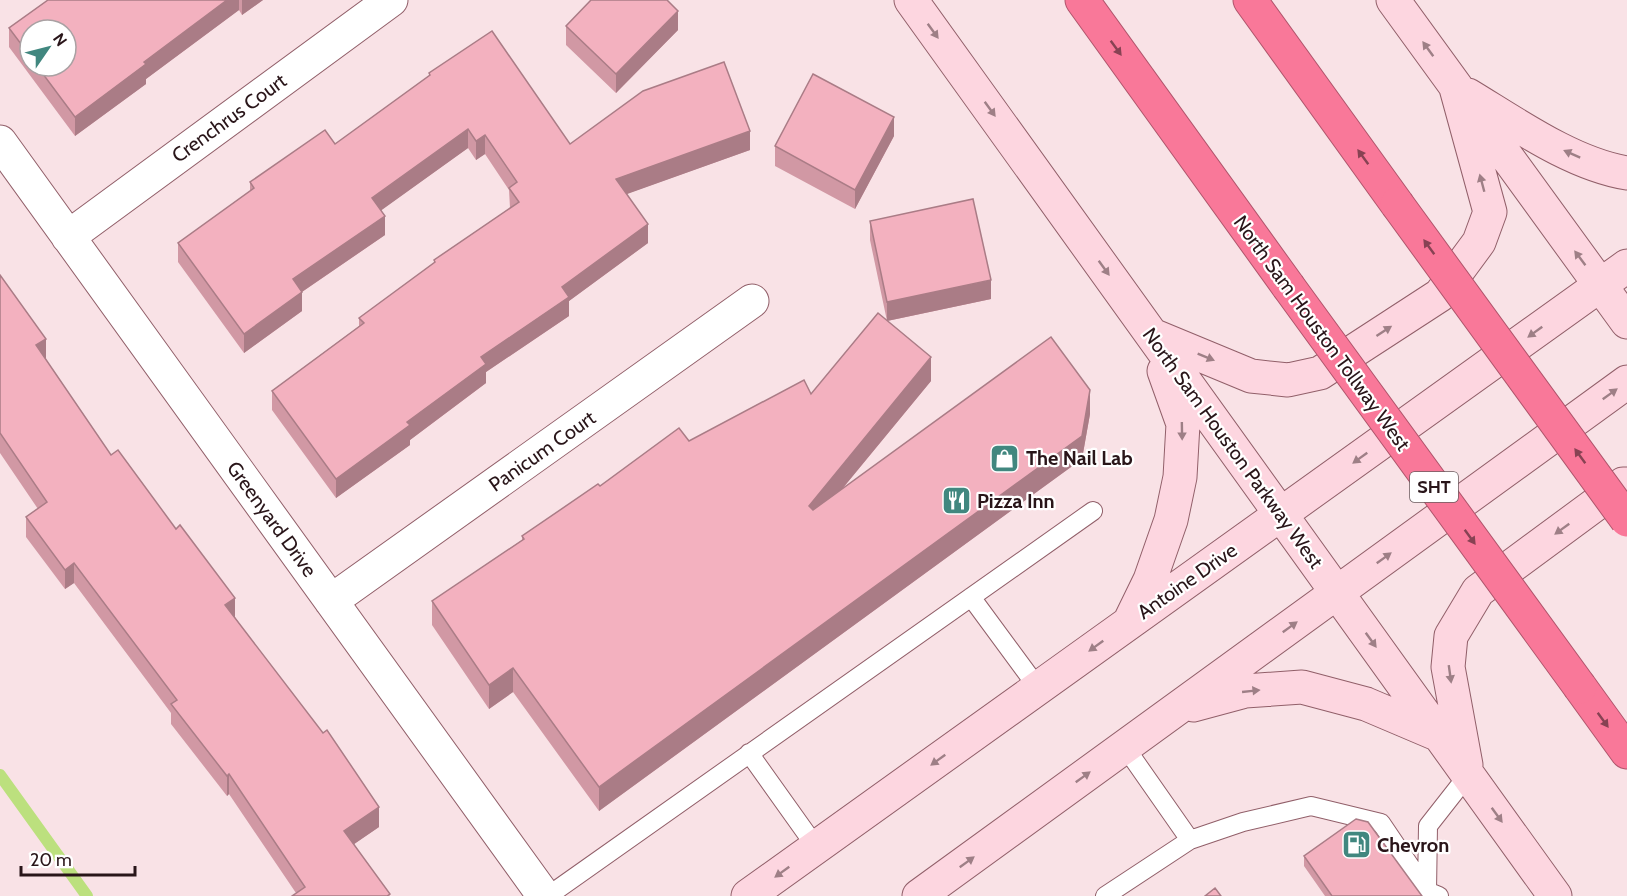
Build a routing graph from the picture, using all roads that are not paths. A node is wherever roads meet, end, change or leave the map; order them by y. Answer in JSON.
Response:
{"nodes":[{"id":1,"x":391,"y":0,"type":"edge"},
{"id":2,"x":911,"y":0,"type":"edge"},
{"id":3,"x":1082,"y":0,"type":"edge"},
{"id":4,"x":1250,"y":0,"type":"edge"},
{"id":5,"x":1393,"y":0,"type":"edge"},
{"id":6,"x":1456,"y":88,"type":"junction"},
{"id":7,"x":0,"y":142,"type":"edge"},
{"id":8,"x":1627,"y":173,"type":"edge"},
{"id":9,"x":68,"y":237,"type":"junction"},
{"id":10,"x":1627,"y":266,"type":"edge"},
{"id":11,"x":1600,"y":285,"type":"junction"},
{"id":12,"x":752,"y":302,"type":"dead end"},
{"id":13,"x":1627,"y":322,"type":"edge"},
{"id":14,"x":1152,"y":335,"type":"junction"},
{"id":15,"x":1627,"y":382,"type":"edge"},
{"id":16,"x":1627,"y":484,"type":"edge"},
{"id":17,"x":1093,"y":511,"type":"dead end"},
{"id":18,"x":1281,"y":514,"type":"junction"},
{"id":19,"x":1627,"y":520,"type":"edge"},
{"id":20,"x":1337,"y":592,"type":"junction"},
{"id":21,"x":971,"y":597,"type":"junction"},
{"id":22,"x":331,"y":601,"type":"junction"},
{"id":23,"x":1129,"y":623,"type":"junction"},
{"id":24,"x":1038,"y":688,"type":"junction"},
{"id":25,"x":1174,"y":710,"type":"junction"},
{"id":26,"x":1439,"y":735,"type":"junction"},
{"id":27,"x":1125,"y":747,"type":"junction"},
{"id":28,"x":1627,"y":752,"type":"edge"},
{"id":29,"x":749,"y":753,"type":"junction"},
{"id":30,"x":1468,"y":775,"type":"junction"},
{"id":31,"x":1190,"y":840,"type":"junction"},
{"id":32,"x":816,"y":847,"type":"junction"},
{"id":33,"x":1433,"y":894,"type":"edge"},
{"id":34,"x":546,"y":896,"type":"edge"},
{"id":35,"x":748,"y":896,"type":"edge"},
{"id":36,"x":919,"y":896,"type":"edge"},
{"id":37,"x":1104,"y":896,"type":"edge"},
{"id":38,"x":1554,"y":896,"type":"edge"}],
"edges":[{"from":1,"to":9,"type":"street","name":"Crenchrus Court"},
{"from":2,"to":14,"type":"main road","name":"North Sam Houston Parkway West","one_way":true},
{"from":3,"to":28,"type":"highway","name":"North Sam Houston Tollway West","number":"SHT","one_way":true,"bridge":true},
{"from":19,"to":4,"type":"highway","one_way":true,"bridge":true},
{"from":6,"to":5,"type":"main road","one_way":true},
{"from":8,"to":6,"type":"main road","one_way":true},
{"from":11,"to":6,"type":"main road","one_way":true},
{"from":14,"to":6,"type":"main road","one_way":true},
{"from":7,"to":9,"type":"street","name":"Greenyard Drive"},
{"from":9,"to":22,"type":"street","name":"Greenyard Drive"},
{"from":10,"to":11,"type":"main road","name":"Antoine Drive"},
{"from":11,"to":13,"type":"main road"},
{"from":11,"to":18,"type":"main road","name":"Antoine Drive","one_way":true},
{"from":12,"to":22,"type":"street","name":"Panicum Court"},
{"from":14,"to":18,"type":"main road","name":"North Sam Houston Parkway West"},
{"from":14,"to":23,"type":"main road","one_way":true},
{"from":20,"to":15,"type":"main road","one_way":true},
{"from":16,"to":30,"type":"main road","one_way":true},
{"from":17,"to":21,"type":"lane"},
{"from":18,"to":20,"type":"main road","name":"North Sam Houston Parkway West"},
{"from":18,"to":23,"type":"main road","name":"Antoine Drive"},
{"from":25,"to":20,"type":"main road","one_way":true},
{"from":20,"to":26,"type":"main road","name":"North Sam Houston Parkway West","one_way":true},
{"from":21,"to":24,"type":"lane"},
{"from":21,"to":29,"type":"lane"},
{"from":22,"to":34,"type":"street","name":"Greenyard Drive"},
{"from":23,"to":24,"type":"main road","name":"Antoine Drive","one_way":true},
{"from":24,"to":32,"type":"main road","name":"Antoine Drive","one_way":true},
{"from":25,"to":26,"type":"main road","one_way":true},
{"from":25,"to":27,"type":"main road"},
{"from":26,"to":30,"type":"main road","name":"North Sam Houston Parkway West"},
{"from":27,"to":31,"type":"lane"},
{"from":36,"to":27,"type":"main road","one_way":true},
{"from":29,"to":32,"type":"lane"},
{"from":29,"to":34,"type":"lane"},
{"from":30,"to":33,"type":"lane"},
{"from":30,"to":38,"type":"main road","name":"North Sam Houston Parkway West","one_way":true},
{"from":31,"to":33,"type":"lane"},
{"from":31,"to":37,"type":"lane"},
{"from":32,"to":35,"type":"main road","name":"Antoine Drive","one_way":true}]}
